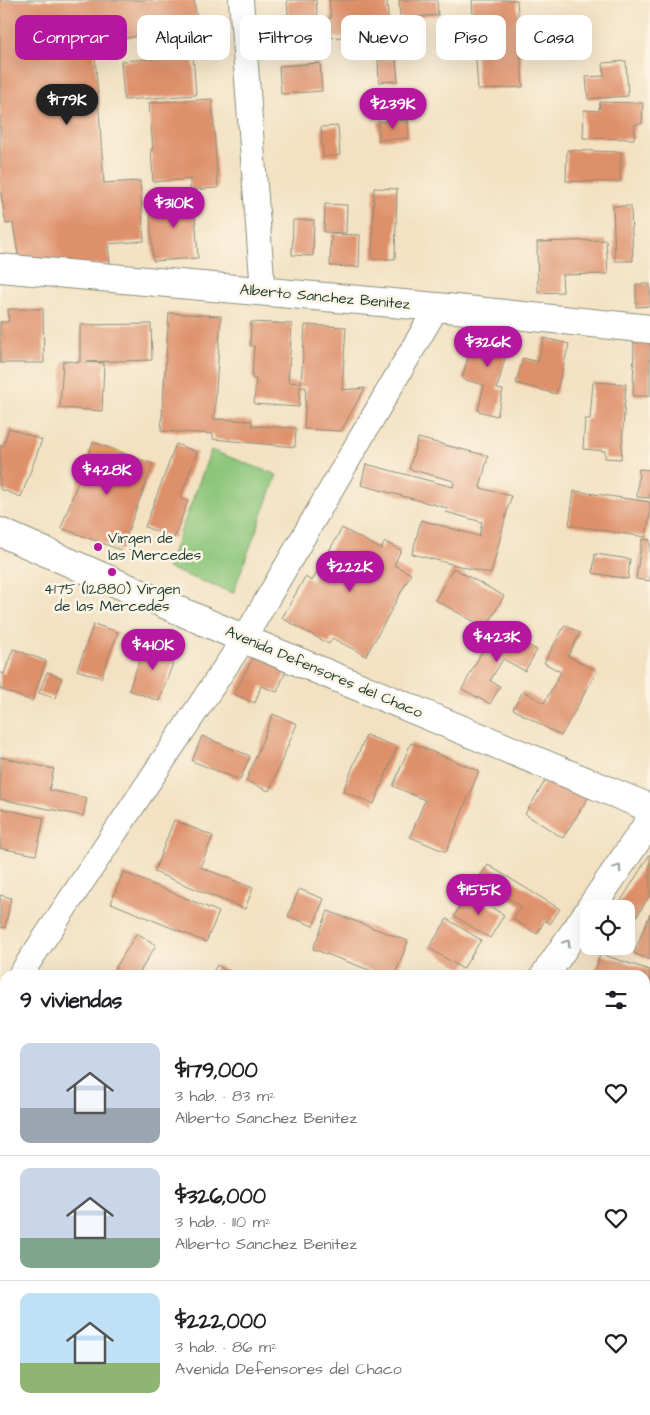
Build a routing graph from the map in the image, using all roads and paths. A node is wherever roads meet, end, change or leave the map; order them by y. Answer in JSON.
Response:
{"nodes":[{"id":1,"x":241,"y":0,"type":"edge"},
{"id":2,"x":0,"y":268,"type":"edge"},
{"id":3,"x":263,"y":291,"type":"junction"},
{"id":4,"x":437,"y":307,"type":"junction"},
{"id":5,"x":650,"y":329,"type":"edge"},
{"id":6,"x":0,"y":532,"type":"edge"},
{"id":7,"x":244,"y":638,"type":"junction"},
{"id":8,"x":650,"y":808,"type":"edge"},
{"id":9,"x":650,"y":821,"type":"edge"},
{"id":10,"x":597,"y":900,"type":"edge"},
{"id":11,"x":580,"y":924,"type":"edge"},
{"id":12,"x":23,"y":970,"type":"edge"},
{"id":13,"x":548,"y":970,"type":"edge"}],
"edges":[{"from":1,"to":3,"type":"street"},
{"from":2,"to":3,"type":"street","name":"Alberto Sanchez Benitez"},
{"from":3,"to":4,"type":"street","name":"Alberto Sanchez Benitez"},
{"from":4,"to":5,"type":"street","name":"Alberto Sanchez Benitez"},
{"from":4,"to":7,"type":"street"},
{"from":6,"to":7,"type":"street","name":"Avenida Defensores del Chaco"},
{"from":7,"to":8,"type":"street","name":"Avenida Defensores del Chaco"},
{"from":7,"to":12,"type":"street"},
{"from":10,"to":9,"type":"street","one_way":true},
{"from":13,"to":11,"type":"street","one_way":true}]}
